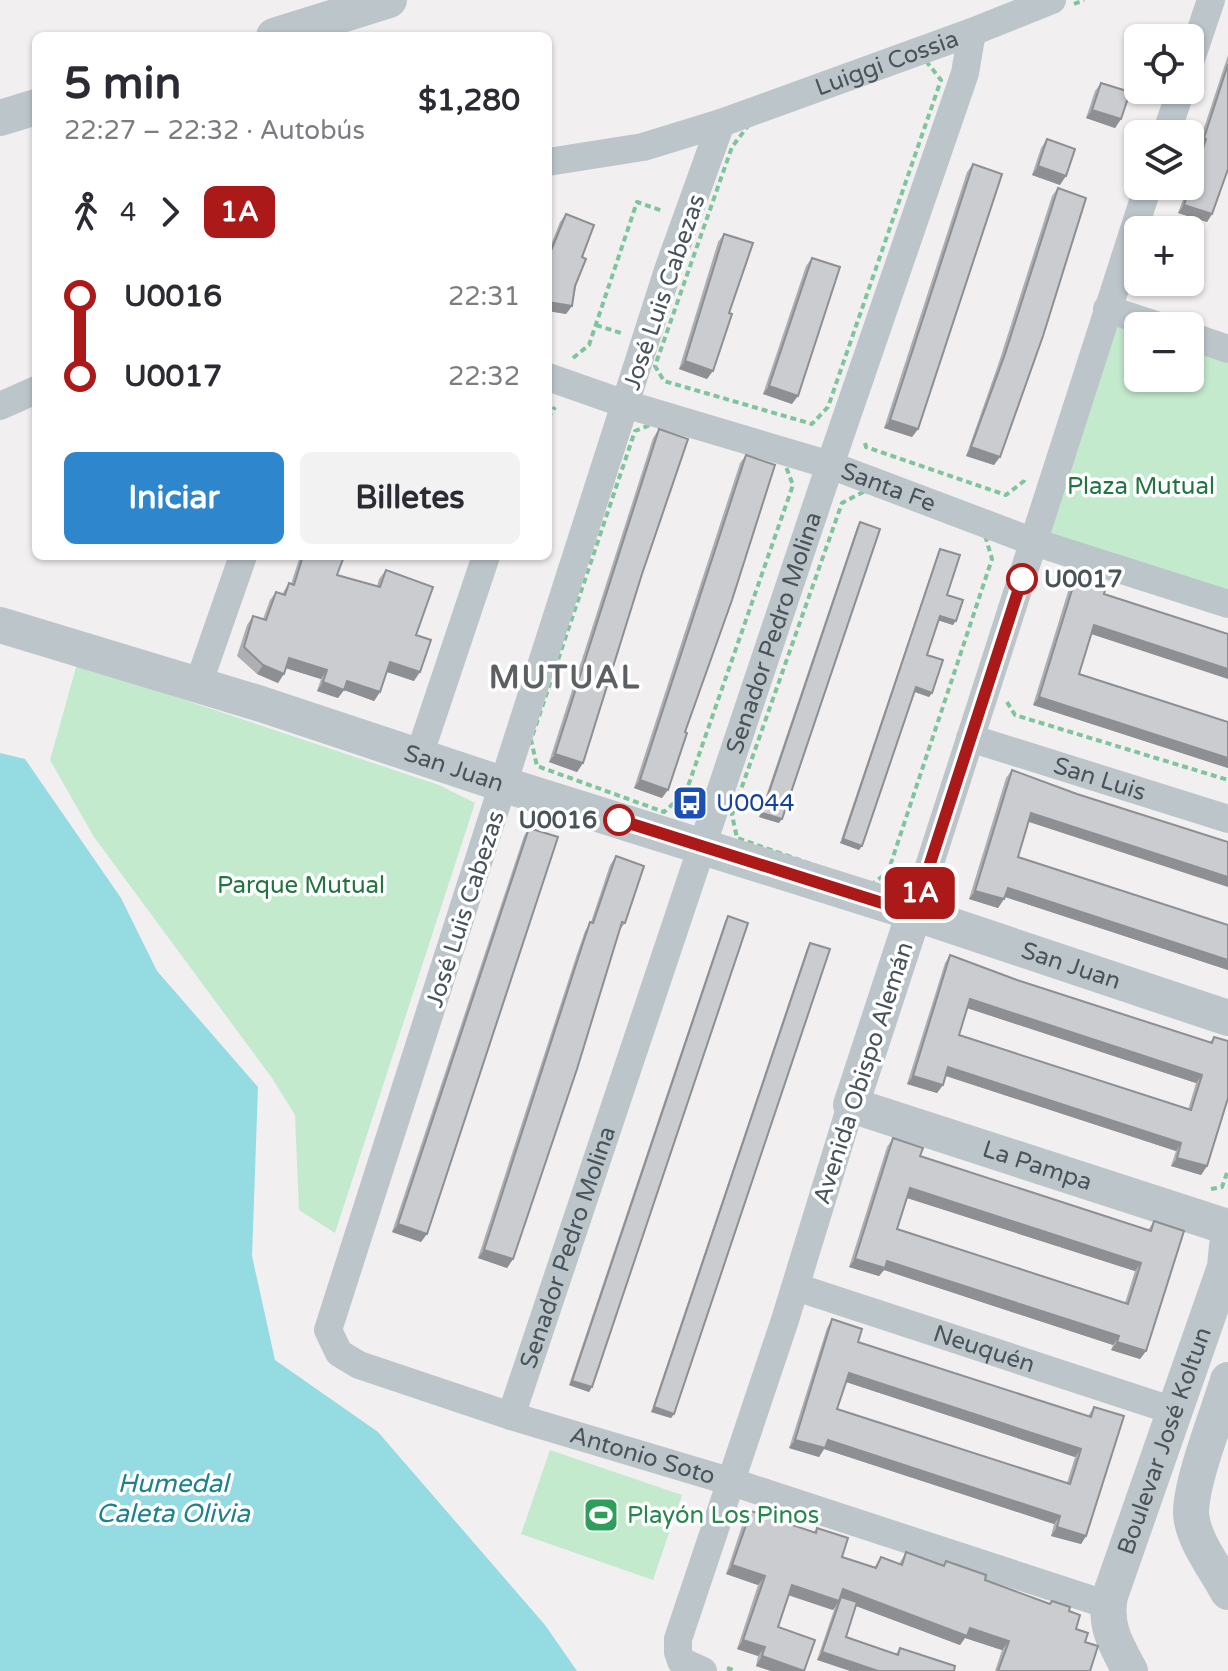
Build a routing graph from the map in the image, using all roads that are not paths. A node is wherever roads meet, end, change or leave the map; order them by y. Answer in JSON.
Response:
{"nodes":[{"id":1,"x":389,"y":0,"type":"edge"},
{"id":2,"x":1211,"y":0,"type":"edge"},
{"id":3,"x":1062,"y":3,"type":"edge"},
{"id":4,"x":1203,"y":24,"type":"edge"},
{"id":5,"x":287,"y":32,"type":"edge"},
{"id":6,"x":972,"y":32,"type":"junction"},
{"id":7,"x":32,"y":108,"type":"edge"},
{"id":8,"x":0,"y":118,"type":"edge"},
{"id":9,"x":721,"y":123,"type":"junction"},
{"id":10,"x":552,"y":161,"type":"edge"},
{"id":11,"x":1133,"y":200,"type":"edge"},
{"id":12,"x":1107,"y":309,"type":"junction"},
{"id":13,"x":1124,"y":315,"type":"edge"},
{"id":14,"x":1204,"y":341,"type":"edge"},
{"id":15,"x":1228,"y":349,"type":"edge"},
{"id":16,"x":559,"y":369,"type":"edge"},
{"id":17,"x":32,"y":392,"type":"edge"},
{"id":18,"x":625,"y":404,"type":"junction"},
{"id":19,"x":0,"y":406,"type":"edge"},
{"id":20,"x":830,"y":465,"type":"junction"},
{"id":21,"x":1034,"y":542,"type":"junction"},
{"id":22,"x":242,"y":560,"type":"edge"},
{"id":23,"x":485,"y":560,"type":"edge"},
{"id":24,"x":1228,"y":604,"type":"edge"},
{"id":25,"x":0,"y":625,"type":"edge"},
{"id":26,"x":198,"y":685,"type":"junction"},
{"id":27,"x":970,"y":738,"type":"junction"},
{"id":28,"x":419,"y":756,"type":"junction"},
{"id":29,"x":505,"y":785,"type":"junction"},
{"id":30,"x":1228,"y":819,"type":"edge"},
{"id":31,"x":702,"y":846,"type":"junction"},
{"id":32,"x":914,"y":913,"type":"junction"},
{"id":33,"x":1228,"y":1018,"type":"edge"},
{"id":34,"x":851,"y":1105,"type":"junction"},
{"id":35,"x":1222,"y":1225,"type":"edge"},
{"id":36,"x":796,"y":1287,"type":"junction"},
{"id":37,"x":328,"y":1330,"type":"joint"},
{"id":38,"x":1228,"y":1380,"type":"edge"},
{"id":39,"x":1174,"y":1411,"type":"junction"},
{"id":40,"x":511,"y":1416,"type":"junction"},
{"id":41,"x":732,"y":1482,"type":"junction"},
{"id":42,"x":1228,"y":1592,"type":"edge"},
{"id":43,"x":1109,"y":1620,"type":"junction"},
{"id":44,"x":709,"y":1668,"type":"edge"},
{"id":45,"x":1130,"y":1671,"type":"edge"}],
"edges":[{"from":1,"to":5,"type":"street"},
{"from":2,"to":4,"type":"street"},
{"from":3,"to":6,"type":"street","name":"Luiggi Cossia"},
{"from":6,"to":9,"type":"street","name":"Luiggi Cossia"},
{"from":6,"to":20,"type":"street","name":"Senador Pedro Molina"},
{"from":7,"to":8,"type":"street"},
{"from":9,"to":10,"type":"street","name":"Luiggi Cossia"},
{"from":9,"to":18,"type":"street","name":"José Luis Cabezas"},
{"from":11,"to":12,"type":"street","name":"Avenida Obispo Alemán"},
{"from":12,"to":13,"type":"street"},
{"from":12,"to":21,"type":"street","name":"Avenida Obispo Alemán"},
{"from":14,"to":15,"type":"street"},
{"from":16,"to":18,"type":"street","name":"Santa Fe"},
{"from":17,"to":19,"type":"street"},
{"from":18,"to":20,"type":"street","name":"Santa Fe"},
{"from":18,"to":29,"type":"street","name":"José Luis Cabezas"},
{"from":20,"to":21,"type":"street","name":"Santa Fe"},
{"from":20,"to":31,"type":"street","name":"Senador Pedro Molina"},
{"from":21,"to":24,"type":"street","name":"Santa Fe"},
{"from":21,"to":27,"type":"street","name":"Avenida Obispo Alemán"},
{"from":22,"to":26,"type":"street"},
{"from":23,"to":28,"type":"street"},
{"from":25,"to":26,"type":"street","name":"San Juan"},
{"from":26,"to":28,"type":"street","name":"San Juan"},
{"from":27,"to":30,"type":"street","name":"San Luis"},
{"from":27,"to":32,"type":"street","name":"Avenida Obispo Alemán"},
{"from":28,"to":29,"type":"street","name":"San Juan"},
{"from":29,"to":31,"type":"street","name":"San Juan"},
{"from":29,"to":37,"type":"street","name":"José Luis Cabezas"},
{"from":31,"to":32,"type":"street","name":"San Juan"},
{"from":31,"to":40,"type":"street","name":"Senador Pedro Molina"},
{"from":32,"to":33,"type":"street","name":"San Juan"},
{"from":32,"to":34,"type":"street","name":"Avenida Obispo Alemán"},
{"from":34,"to":35,"type":"street","name":"La Pampa"},
{"from":34,"to":36,"type":"street","name":"Avenida Obispo Alemán"},
{"from":35,"to":39,"type":"street","name":"Boulevar José Koltun"},
{"from":36,"to":39,"type":"street","name":"Neuquén"},
{"from":36,"to":41,"type":"street","name":"Avenida Obispo Alemán"},
{"from":37,"to":40,"type":"street","name":"Antonio Soto"},
{"from":38,"to":42,"type":"street","name":"Boulevar José Koltun"},
{"from":39,"to":43,"type":"street","name":"Boulevar José Koltun"},
{"from":40,"to":41,"type":"street","name":"Antonio Soto"},
{"from":41,"to":43,"type":"street","name":"Antonio Soto"},
{"from":41,"to":44,"type":"street","name":"Avenida Obispo Alemán"},
{"from":43,"to":45,"type":"street"}]}
